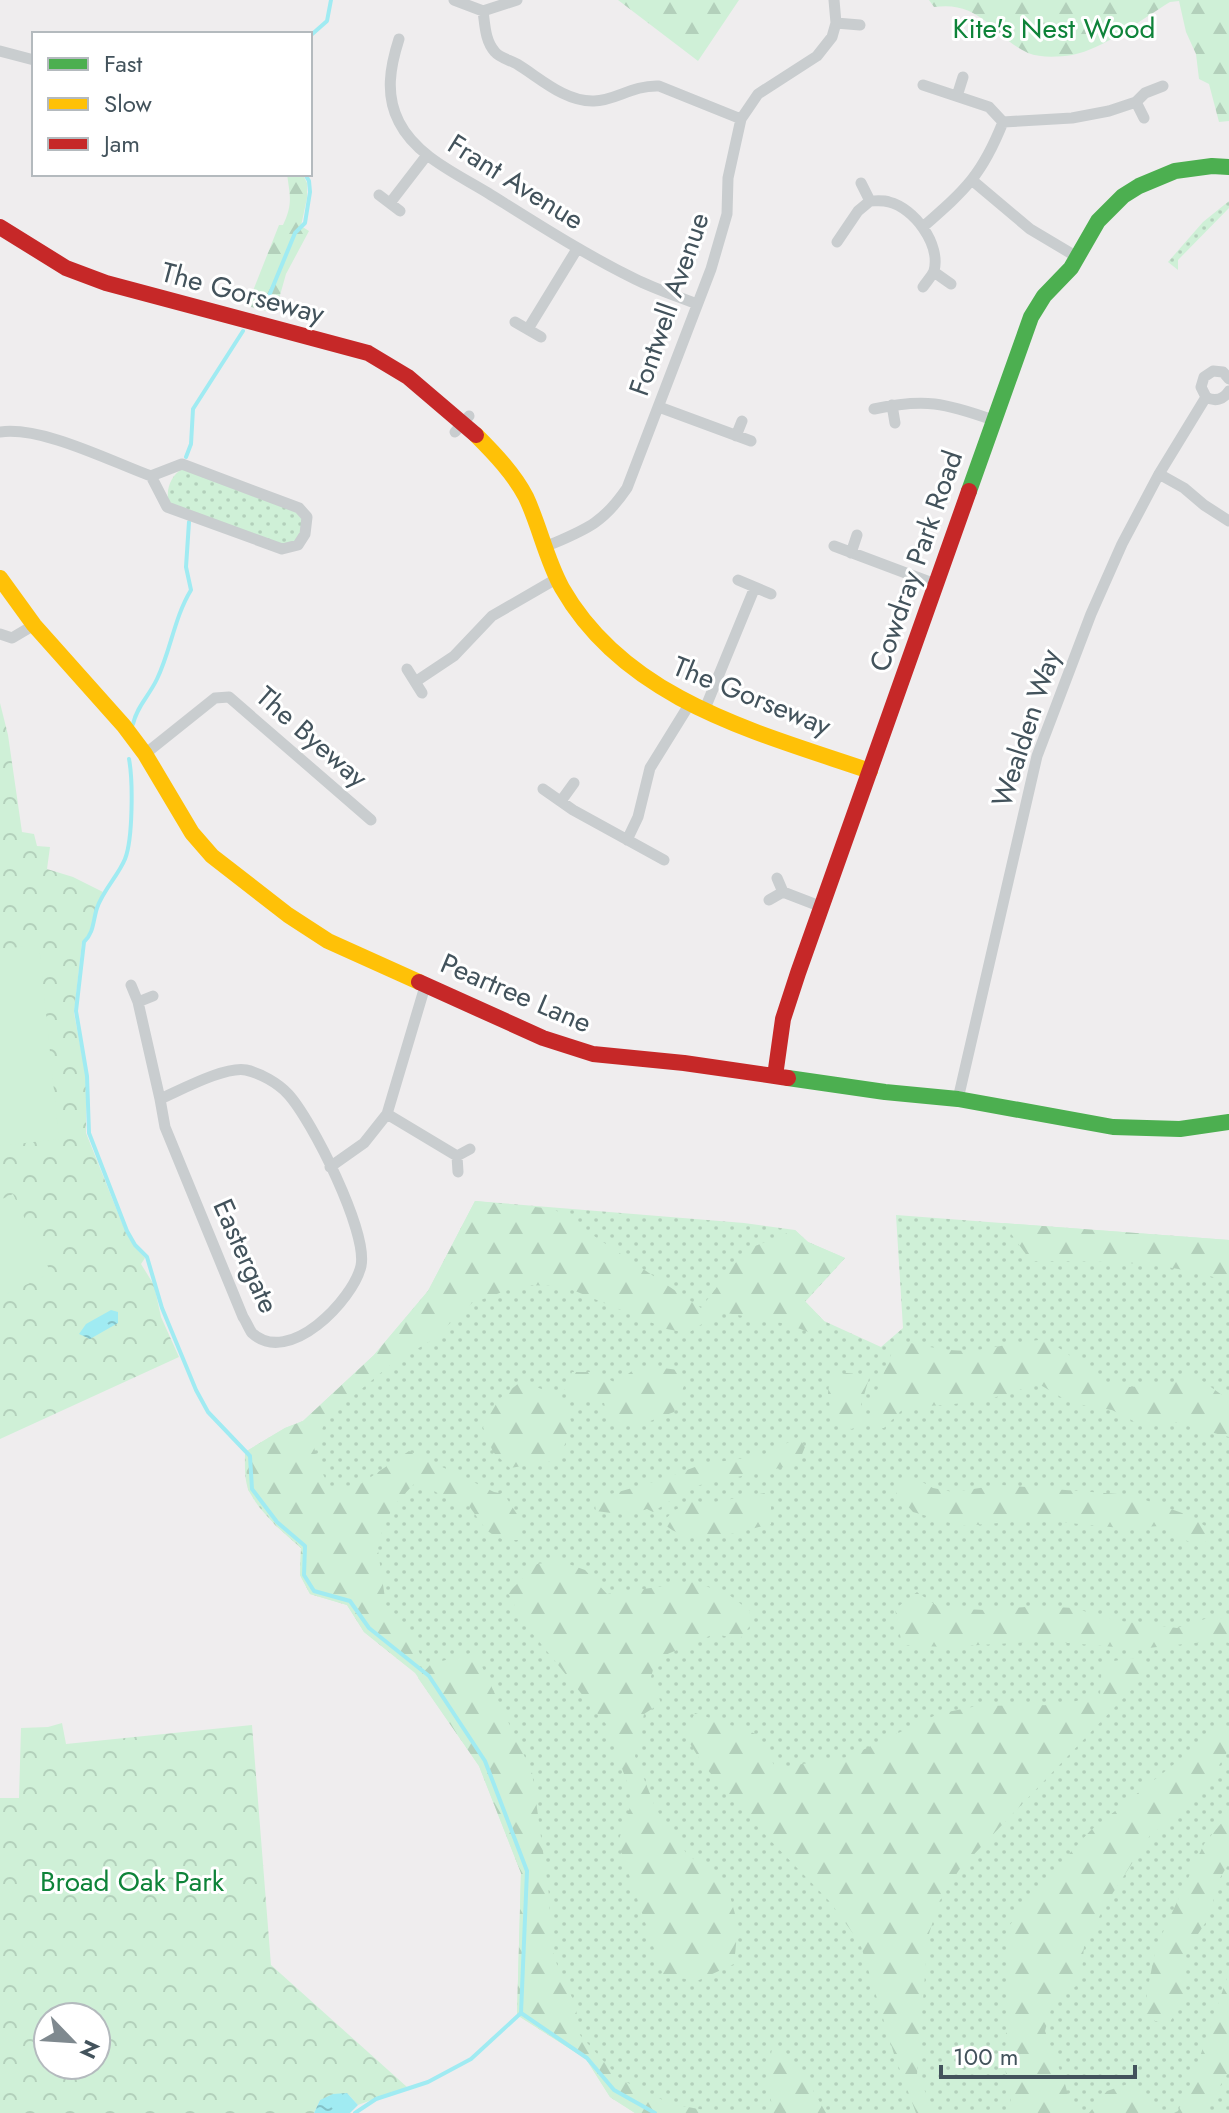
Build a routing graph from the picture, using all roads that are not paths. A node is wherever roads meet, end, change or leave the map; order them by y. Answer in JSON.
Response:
{"nodes":[{"id":1,"x":454,"y":0,"type":"edge"},
{"id":2,"x":517,"y":0,"type":"edge"},
{"id":3,"x":834,"y":0,"type":"edge"},
{"id":4,"x":483,"y":11,"type":"junction"},
{"id":5,"x":836,"y":23,"type":"junction"},
{"id":6,"x":860,"y":25,"type":"dead end"},
{"id":7,"x":399,"y":39,"type":"dead end"},
{"id":8,"x":0,"y":51,"type":"edge"},
{"id":9,"x":32,"y":59,"type":"edge"},
{"id":10,"x":963,"y":77,"type":"dead end"},
{"id":11,"x":923,"y":85,"type":"dead end"},
{"id":12,"x":1163,"y":86,"type":"dead end"},
{"id":13,"x":957,"y":96,"type":"junction"},
{"id":14,"x":1136,"y":102,"type":"junction"},
{"id":15,"x":1144,"y":118,"type":"dead end"},
{"id":16,"x":741,"y":119,"type":"junction"},
{"id":17,"x":1003,"y":122,"type":"junction"},
{"id":18,"x":427,"y":155,"type":"junction"},
{"id":19,"x":1229,"y":167,"type":"edge"},
{"id":20,"x":973,"y":181,"type":"junction"},
{"id":21,"x":861,"y":183,"type":"dead end"},
{"id":22,"x":379,"y":195,"type":"dead end"},
{"id":23,"x":870,"y":201,"type":"junction"},
{"id":24,"x":924,"y":226,"type":"junction"},
{"id":25,"x":0,"y":227,"type":"edge"},
{"id":26,"x":837,"y":242,"type":"dead end"},
{"id":27,"x":577,"y":249,"type":"junction"},
{"id":28,"x":1077,"y":257,"type":"junction"},
{"id":29,"x":934,"y":272,"type":"junction"},
{"id":30,"x":951,"y":284,"type":"dead end"},
{"id":31,"x":923,"y":287,"type":"dead end"},
{"id":32,"x":697,"y":304,"type":"junction"},
{"id":33,"x":515,"y":322,"type":"dead end"},
{"id":34,"x":528,"y":329,"type":"junction"},
{"id":35,"x":541,"y":337,"type":"dead end"},
{"id":36,"x":1227,"y":372,"type":"edge"},
{"id":37,"x":1229,"y":391,"type":"edge"},
{"id":38,"x":1206,"y":397,"type":"junction"},
{"id":39,"x":892,"y":405,"type":"junction"},
{"id":40,"x":659,"y":407,"type":"junction"},
{"id":41,"x":874,"y":409,"type":"dead end"},
{"id":42,"x":993,"y":420,"type":"junction"},
{"id":43,"x":742,"y":421,"type":"dead end"},
{"id":44,"x":895,"y":423,"type":"dead end"},
{"id":45,"x":0,"y":432,"type":"edge"},
{"id":46,"x":736,"y":436,"type":"junction"},
{"id":47,"x":751,"y":441,"type":"dead end"},
{"id":48,"x":1159,"y":474,"type":"junction"},
{"id":49,"x":151,"y":476,"type":"junction"},
{"id":50,"x":1229,"y":521,"type":"edge"},
{"id":51,"x":857,"y":535,"type":"dead end"},
{"id":52,"x":834,"y":546,"type":"dead end"},
{"id":53,"x":545,"y":547,"type":"junction"},
{"id":54,"x":851,"y":553,"type":"junction"},
{"id":55,"x":0,"y":578,"type":"edge"},
{"id":56,"x":556,"y":579,"type":"junction"},
{"id":57,"x":738,"y":580,"type":"dead end"},
{"id":58,"x":935,"y":584,"type":"junction"},
{"id":59,"x":755,"y":587,"type":"junction"},
{"id":60,"x":771,"y":594,"type":"dead end"},
{"id":61,"x":34,"y":625,"type":"junction"},
{"id":62,"x":0,"y":634,"type":"edge"},
{"id":63,"x":407,"y":669,"type":"dead end"},
{"id":64,"x":415,"y":682,"type":"junction"},
{"id":65,"x":422,"y":693,"type":"dead end"},
{"id":66,"x":697,"y":708,"type":"junction"},
{"id":67,"x":145,"y":754,"type":"junction"},
{"id":68,"x":870,"y":771,"type":"junction"},
{"id":69,"x":574,"y":783,"type":"dead end"},
{"id":70,"x":543,"y":789,"type":"dead end"},
{"id":71,"x":561,"y":801,"type":"junction"},
{"id":72,"x":371,"y":820,"type":"dead end"},
{"id":73,"x":627,"y":840,"type":"junction"},
{"id":74,"x":664,"y":860,"type":"dead end"},
{"id":75,"x":777,"y":878,"type":"dead end"},
{"id":76,"x":783,"y":892,"type":"junction"},
{"id":77,"x":769,"y":900,"type":"dead end"},
{"id":78,"x":822,"y":907,"type":"junction"},
{"id":79,"x":426,"y":983,"type":"junction"},
{"id":80,"x":131,"y":985,"type":"dead end"},
{"id":81,"x":153,"y":996,"type":"dead end"},
{"id":82,"x":138,"y":1002,"type":"junction"},
{"id":83,"x":775,"y":1076,"type":"junction"},
{"id":84,"x":160,"y":1099,"type":"junction"},
{"id":85,"x":958,"y":1099,"type":"junction"},
{"id":86,"x":387,"y":1114,"type":"junction"},
{"id":87,"x":1229,"y":1122,"type":"edge"},
{"id":88,"x":470,"y":1149,"type":"dead end"},
{"id":89,"x":457,"y":1156,"type":"junction"},
{"id":90,"x":330,"y":1167,"type":"junction"},
{"id":91,"x":458,"y":1172,"type":"dead end"}],
"edges":[{"from":1,"to":4,"type":"street"},
{"from":2,"to":4,"type":"street"},
{"from":3,"to":5,"type":"street"},
{"from":4,"to":16,"type":"street"},
{"from":5,"to":6,"type":"street"},
{"from":5,"to":16,"type":"street","name":"Fontwell Avenue"},
{"from":7,"to":18,"type":"street","name":"Frant Avenue"},
{"from":8,"to":9,"type":"street"},
{"from":10,"to":13,"type":"street"},
{"from":11,"to":13,"type":"street"},
{"from":12,"to":14,"type":"street"},
{"from":13,"to":17,"type":"street"},
{"from":14,"to":15,"type":"street"},
{"from":14,"to":17,"type":"street"},
{"from":16,"to":32,"type":"street","name":"Fontwell Avenue"},
{"from":17,"to":20,"type":"street"},
{"from":18,"to":22,"type":"street"},
{"from":18,"to":27,"type":"street","name":"Frant Avenue"},
{"from":19,"to":28,"type":"street","name":"Cowdray Park Road"},
{"from":20,"to":24,"type":"street"},
{"from":20,"to":28,"type":"street"},
{"from":21,"to":23,"type":"street"},
{"from":23,"to":24,"type":"street"},
{"from":23,"to":26,"type":"street"},
{"from":24,"to":29,"type":"street"},
{"from":25,"to":53,"type":"street","name":"The Gorseway"},
{"from":27,"to":32,"type":"street","name":"Frant Avenue"},
{"from":27,"to":34,"type":"street"},
{"from":28,"to":42,"type":"street","name":"Cowdray Park Road"},
{"from":29,"to":30,"type":"street"},
{"from":29,"to":31,"type":"street"},
{"from":32,"to":40,"type":"street","name":"Fontwell Avenue"},
{"from":33,"to":34,"type":"street"},
{"from":34,"to":35,"type":"street"},
{"from":36,"to":38,"type":"street","name":"Wealden Way"},
{"from":37,"to":38,"type":"street"},
{"from":38,"to":48,"type":"street","name":"Wealden Way"},
{"from":39,"to":41,"type":"street"},
{"from":39,"to":42,"type":"street"},
{"from":39,"to":44,"type":"street"},
{"from":40,"to":46,"type":"street"},
{"from":40,"to":53,"type":"street","name":"Fontwell Avenue"},
{"from":42,"to":58,"type":"street","name":"Cowdray Park Road"},
{"from":43,"to":46,"type":"street"},
{"from":45,"to":49,"type":"street"},
{"from":46,"to":47,"type":"street"},
{"from":48,"to":50,"type":"street"},
{"from":48,"to":85,"type":"street","name":"Wealden Way"},
{"from":49,"to":49,"type":"street"},
{"from":51,"to":54,"type":"street"},
{"from":52,"to":54,"type":"street"},
{"from":53,"to":56,"type":"street","name":"The Gorseway"},
{"from":54,"to":58,"type":"street"},
{"from":55,"to":61,"type":"street","name":"Peartree Lane"},
{"from":56,"to":64,"type":"street"},
{"from":56,"to":66,"type":"street","name":"The Gorseway"},
{"from":57,"to":59,"type":"street"},
{"from":58,"to":68,"type":"street","name":"Cowdray Park Road"},
{"from":59,"to":60,"type":"street"},
{"from":59,"to":66,"type":"street"},
{"from":61,"to":62,"type":"street"},
{"from":61,"to":67,"type":"street","name":"Peartree Lane"},
{"from":63,"to":64,"type":"street"},
{"from":64,"to":65,"type":"street"},
{"from":66,"to":68,"type":"street","name":"The Gorseway"},
{"from":66,"to":73,"type":"street"},
{"from":67,"to":72,"type":"street","name":"The Byeway"},
{"from":67,"to":79,"type":"street","name":"Peartree Lane"},
{"from":68,"to":78,"type":"street","name":"Cowdray Park Road"},
{"from":69,"to":71,"type":"street"},
{"from":70,"to":71,"type":"street"},
{"from":71,"to":73,"type":"street"},
{"from":73,"to":74,"type":"street"},
{"from":75,"to":76,"type":"street"},
{"from":76,"to":77,"type":"street"},
{"from":76,"to":78,"type":"street"},
{"from":78,"to":83,"type":"street","name":"Cowdray Park Road"},
{"from":79,"to":83,"type":"street","name":"Peartree Lane"},
{"from":79,"to":86,"type":"street"},
{"from":80,"to":82,"type":"street","name":"Eastergate"},
{"from":81,"to":82,"type":"street"},
{"from":82,"to":84,"type":"street","name":"Eastergate"},
{"from":83,"to":85,"type":"street","name":"Peartree Lane"},
{"from":84,"to":90,"type":"street","name":"Eastergate"},
{"from":84,"to":90,"type":"street","name":"Eastergate"},
{"from":85,"to":87,"type":"street","name":"Peartree Lane"},
{"from":86,"to":89,"type":"street"},
{"from":86,"to":90,"type":"street"},
{"from":88,"to":89,"type":"street"},
{"from":89,"to":91,"type":"street"}]}
